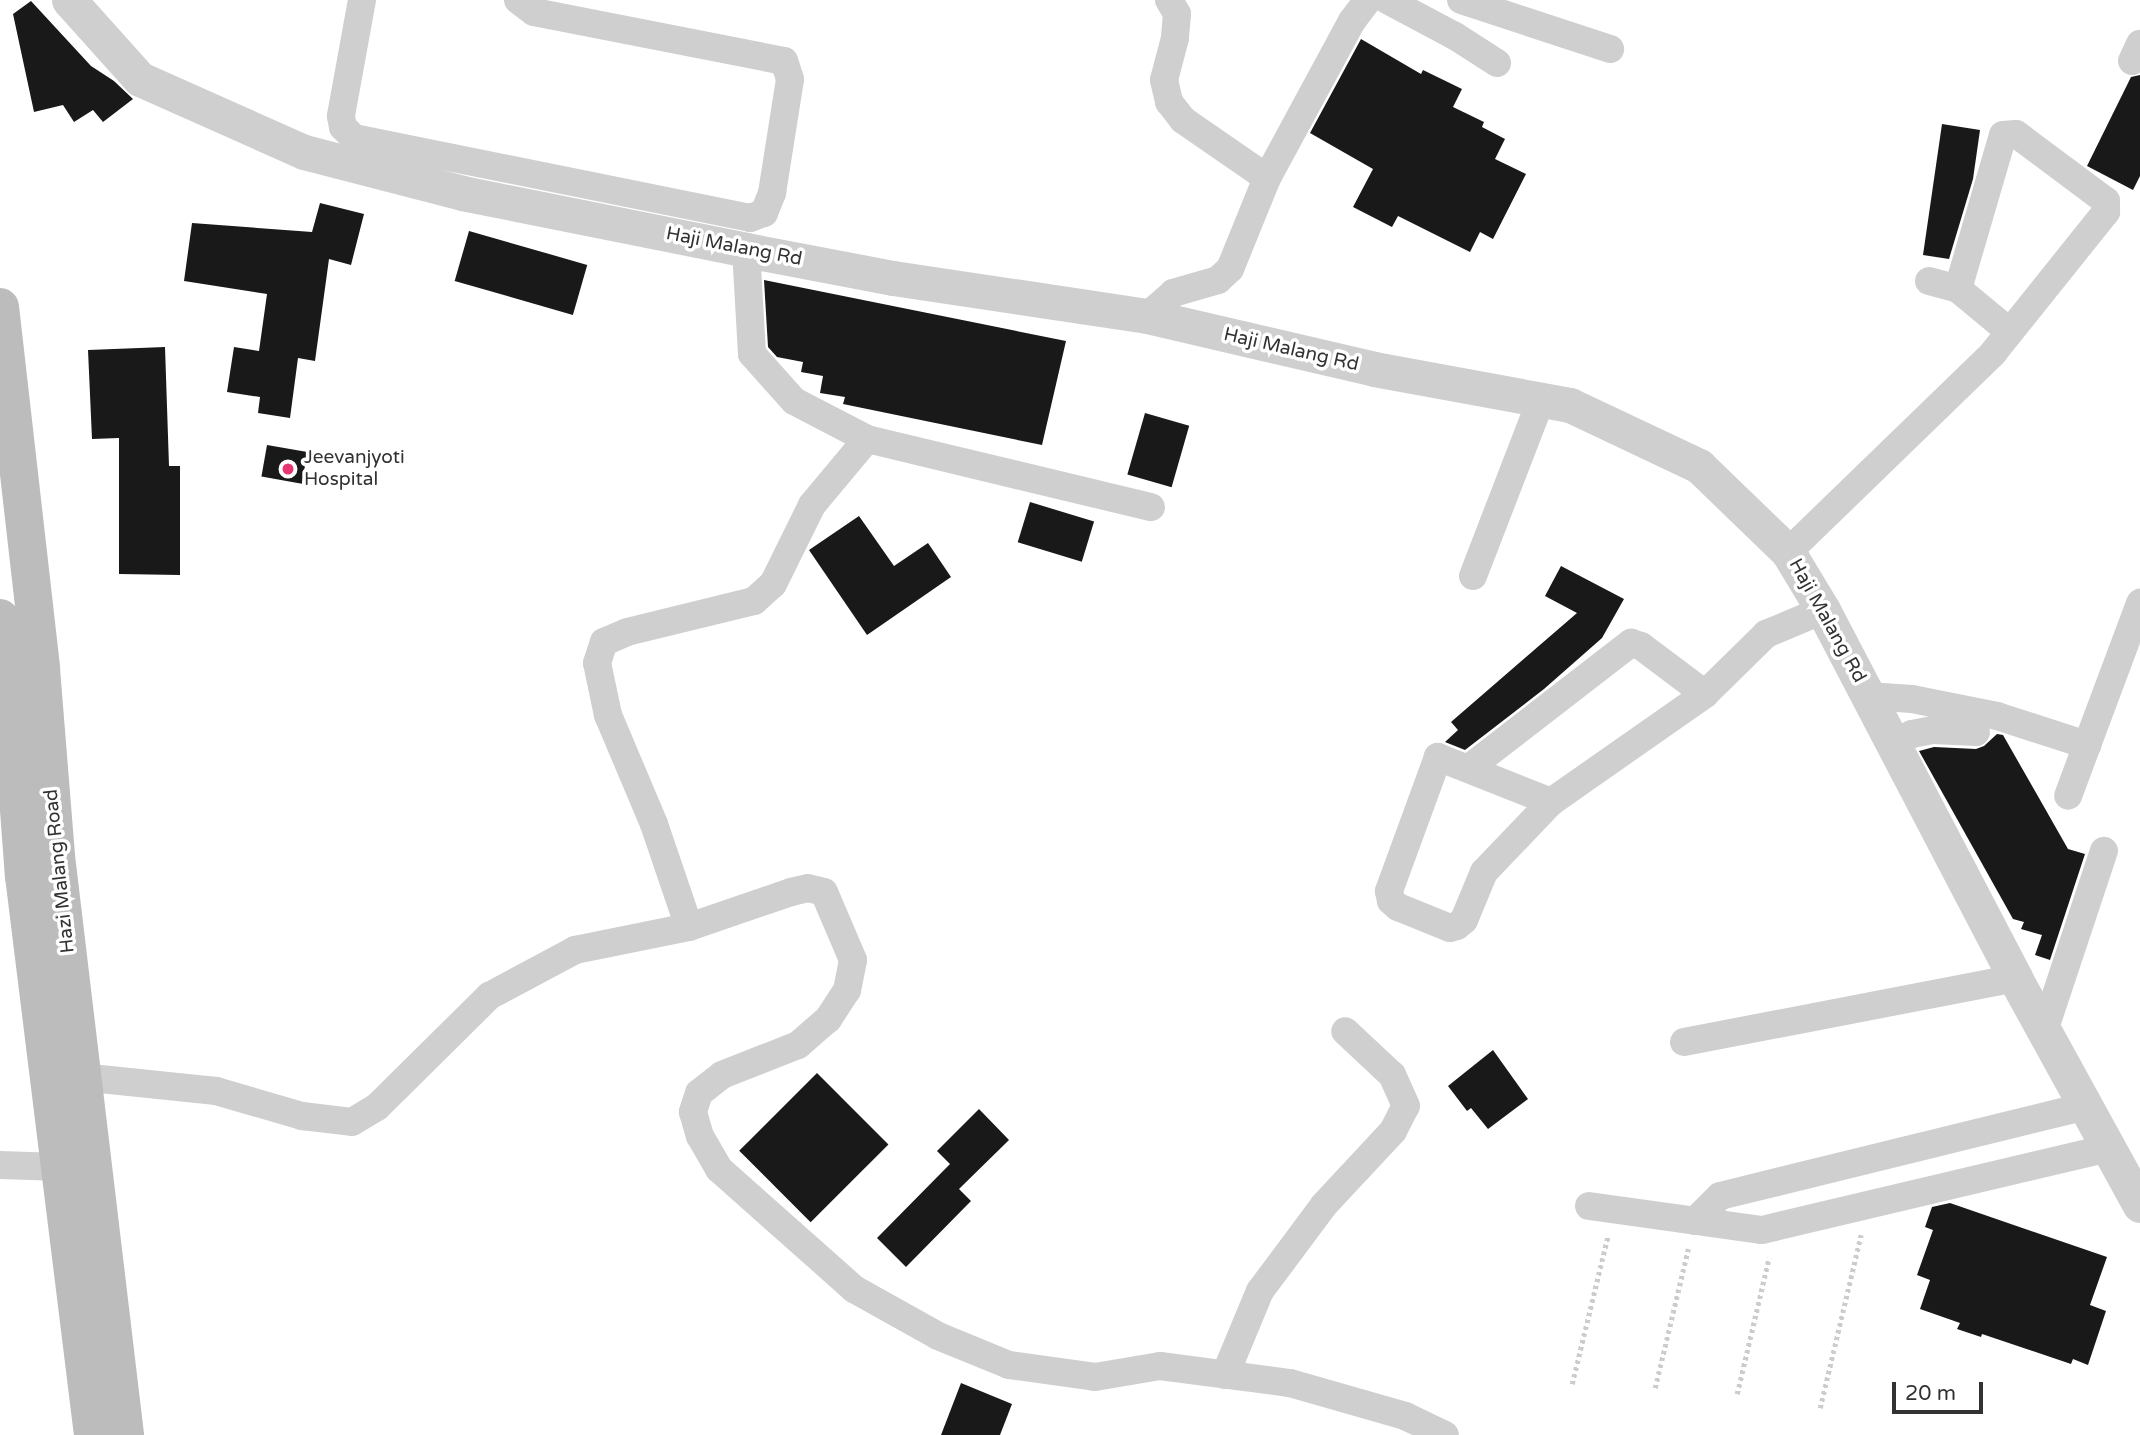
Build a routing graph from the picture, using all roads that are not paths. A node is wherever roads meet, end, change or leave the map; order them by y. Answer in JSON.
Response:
{"nodes":[{"id":1,"x":69,"y":0,"type":"edge"},
{"id":2,"x":362,"y":0,"type":"edge"},
{"id":3,"x":518,"y":0,"type":"edge"},
{"id":4,"x":1169,"y":0,"type":"edge"},
{"id":5,"x":1368,"y":0,"type":"edge"},
{"id":6,"x":1387,"y":0,"type":"edge"},
{"id":7,"x":1461,"y":0,"type":"edge"},
{"id":8,"x":1610,"y":49,"type":"dead end"},
{"id":9,"x":1497,"y":64,"type":"dead end"},
{"id":10,"x":1267,"y":178,"type":"junction"},
{"id":11,"x":746,"y":250,"type":"junction"},
{"id":12,"x":1928,"y":281,"type":"dead end"},
{"id":13,"x":1958,"y":289,"type":"junction"},
{"id":14,"x":0,"y":307,"type":"edge"},
{"id":15,"x":1147,"y":316,"type":"junction"},
{"id":16,"x":2010,"y":332,"type":"junction"},
{"id":17,"x":1542,"y":400,"type":"junction"},
{"id":18,"x":867,"y":439,"type":"junction"},
{"id":19,"x":9,"y":471,"type":"edge"},
{"id":20,"x":1151,"y":507,"type":"dead end"},
{"id":21,"x":1788,"y":552,"type":"junction"},
{"id":22,"x":1473,"y":576,"type":"dead end"},
{"id":23,"x":2140,"y":603,"type":"edge"},
{"id":24,"x":1823,"y":610,"type":"junction"},
{"id":25,"x":0,"y":618,"type":"edge"},
{"id":26,"x":2131,"y":653,"type":"edge"},
{"id":27,"x":16,"y":662,"type":"edge"},
{"id":28,"x":1705,"y":694,"type":"junction"},
{"id":29,"x":1868,"y":696,"type":"junction"},
{"id":30,"x":1976,"y":732,"type":"dead end"},
{"id":31,"x":1893,"y":744,"type":"junction"},
{"id":32,"x":2087,"y":745,"type":"junction"},
{"id":33,"x":1469,"y":768,"type":"junction"},
{"id":34,"x":2068,"y":796,"type":"dead end"},
{"id":35,"x":1551,"y":802,"type":"junction"},
{"id":36,"x":2104,"y":851,"type":"dead end"},
{"id":37,"x":12,"y":878,"type":"edge"},
{"id":38,"x":689,"y":926,"type":"junction"},
{"id":39,"x":2015,"y":978,"type":"junction"},
{"id":40,"x":1345,"y":1031,"type":"dead end"},
{"id":41,"x":2044,"y":1031,"type":"junction"},
{"id":42,"x":1684,"y":1042,"type":"dead end"},
{"id":43,"x":81,"y":1077,"type":"junction"},
{"id":44,"x":2086,"y":1106,"type":"junction"},
{"id":45,"x":2108,"y":1148,"type":"junction"},
{"id":46,"x":0,"y":1165,"type":"edge"},
{"id":47,"x":60,"y":1167,"type":"junction"},
{"id":48,"x":2140,"y":1205,"type":"edge"},
{"id":49,"x":1601,"y":1208,"type":"road end"},
{"id":50,"x":1695,"y":1221,"type":"junction"},
{"id":51,"x":1225,"y":1375,"type":"junction"},
{"id":52,"x":93,"y":1435,"type":"edge"},
{"id":53,"x":125,"y":1435,"type":"edge"},
{"id":54,"x":1445,"y":1435,"type":"edge"}],
"edges":[{"from":1,"to":11,"type":"street","name":"Haji Malang Rd"},
{"from":2,"to":3,"type":"street"},
{"from":4,"to":10,"type":"street"},
{"from":5,"to":10,"type":"street"},
{"from":6,"to":9,"type":"street"},
{"from":7,"to":8,"type":"street"},
{"from":10,"to":15,"type":"street"},
{"from":11,"to":15,"type":"street","name":"Haji Malang Rd"},
{"from":11,"to":18,"type":"street"},
{"from":12,"to":13,"type":"street"},
{"from":13,"to":16,"type":"street"},
{"from":13,"to":16,"type":"street"},
{"from":14,"to":19,"type":"main road","name":"Hazi Malang Road"},
{"from":15,"to":17,"type":"street","name":"Haji Malang Rd"},
{"from":16,"to":21,"type":"street"},
{"from":17,"to":21,"type":"street","name":"Haji Malang Rd"},
{"from":17,"to":22,"type":"street"},
{"from":18,"to":20,"type":"street"},
{"from":18,"to":38,"type":"street"},
{"from":19,"to":27,"type":"main road","name":"Hazi Malang Road"},
{"from":21,"to":24,"type":"street","name":"Haji Malang Rd"},
{"from":23,"to":26,"type":"street"},
{"from":24,"to":28,"type":"street"},
{"from":24,"to":29,"type":"street","name":"Haji Malang Rd"},
{"from":25,"to":27,"type":"main road","name":"Hazi Malang Road"},
{"from":26,"to":32,"type":"street"},
{"from":27,"to":37,"type":"main road","name":"Hazi Malang Road"},
{"from":27,"to":43,"type":"main road","name":"Hazi Malang Road"},
{"from":28,"to":33,"type":"street"},
{"from":28,"to":35,"type":"street"},
{"from":29,"to":31,"type":"street","name":"Haji Malang Rd"},
{"from":29,"to":32,"type":"street"},
{"from":30,"to":31,"type":"street"},
{"from":31,"to":39,"type":"street","name":"Haji Malang Rd"},
{"from":32,"to":34,"type":"street"},
{"from":33,"to":35,"type":"street"},
{"from":33,"to":35,"type":"street"},
{"from":36,"to":41,"type":"street"},
{"from":37,"to":47,"type":"main road","name":"Hazi Malang Road"},
{"from":38,"to":43,"type":"street"},
{"from":38,"to":51,"type":"street"},
{"from":39,"to":41,"type":"street","name":"Haji Malang Rd"},
{"from":39,"to":42,"type":"street"},
{"from":40,"to":51,"type":"street"},
{"from":41,"to":44,"type":"street","name":"Haji Malang Rd"},
{"from":43,"to":53,"type":"main road","name":"Hazi Malang Road"},
{"from":44,"to":45,"type":"street","name":"Haji Malang Rd"},
{"from":44,"to":50,"type":"street"},
{"from":45,"to":48,"type":"street","name":"Haji Malang Rd"},
{"from":45,"to":50,"type":"street"},
{"from":46,"to":47,"type":"street"},
{"from":47,"to":52,"type":"main road","name":"Hazi Malang Road"},
{"from":49,"to":50,"type":"street"},
{"from":51,"to":54,"type":"street"}]}
